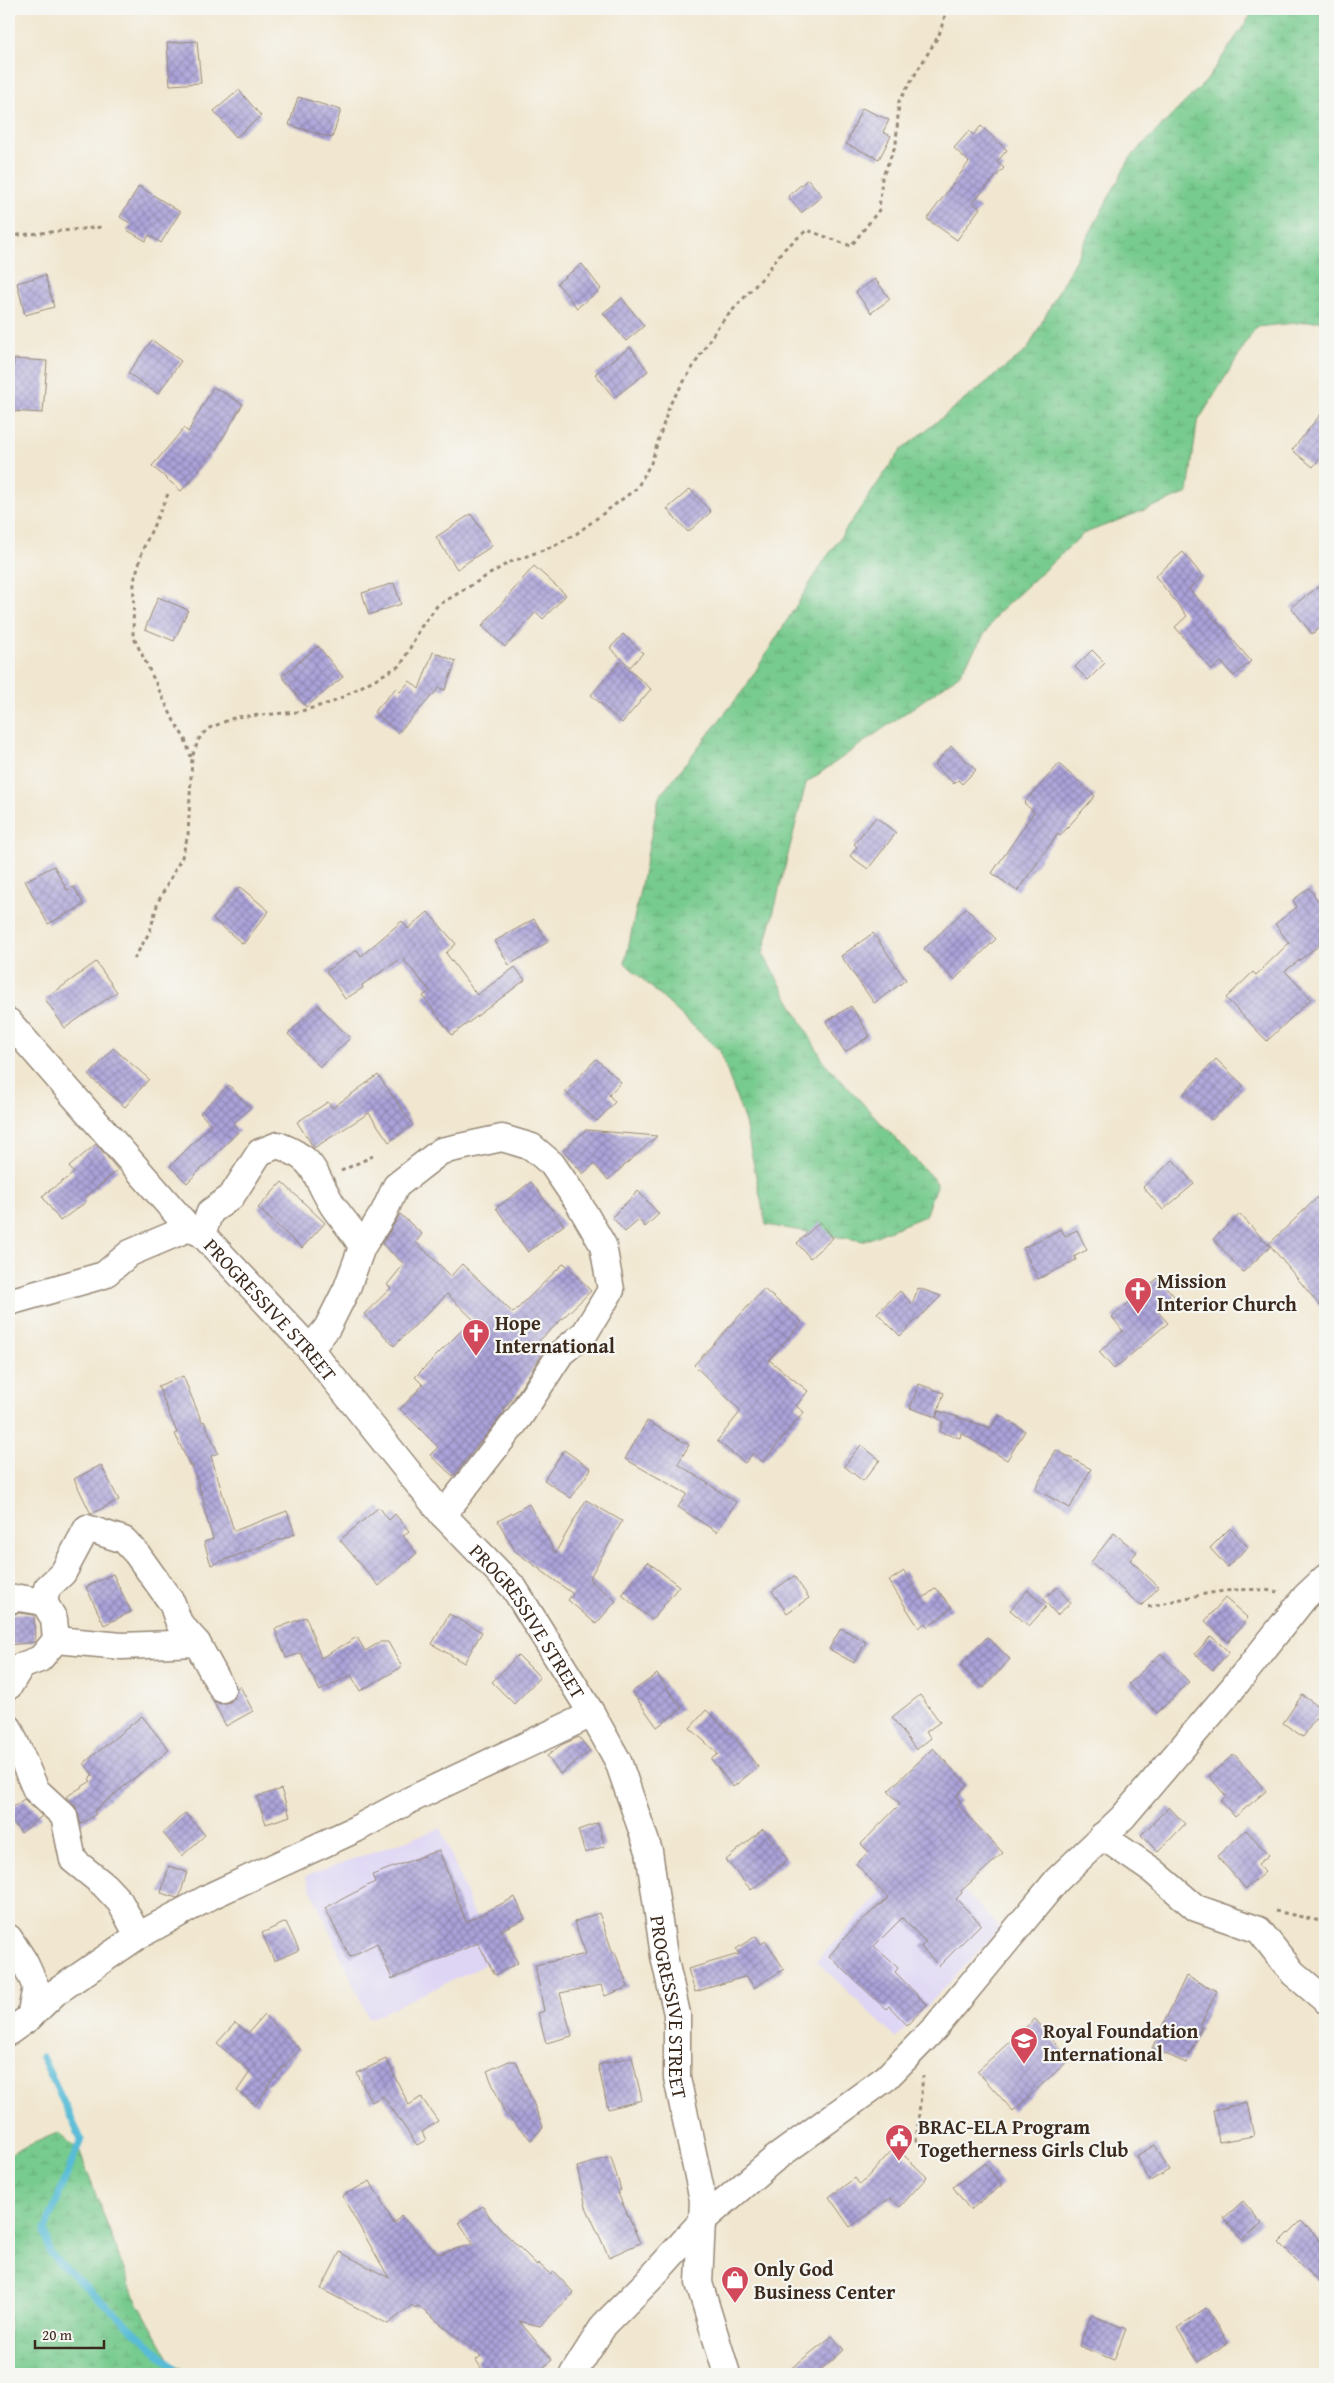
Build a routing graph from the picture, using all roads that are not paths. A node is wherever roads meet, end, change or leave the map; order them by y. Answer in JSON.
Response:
{"nodes":[{"id":1,"x":9,"y":1022,"type":"edge"},
{"id":2,"x":195,"y":1231,"type":"junction"},
{"id":3,"x":362,"y":1247,"type":"junction"},
{"id":4,"x":9,"y":1302,"type":"edge"},
{"id":5,"x":310,"y":1349,"type":"junction"},
{"id":6,"x":443,"y":1515,"type":"junction"},
{"id":7,"x":1325,"y":1578,"type":"edge"},
{"id":8,"x":9,"y":1600,"type":"edge"},
{"id":9,"x":44,"y":1602,"type":"junction"},
{"id":10,"x":56,"y":1640,"type":"junction"},
{"id":11,"x":197,"y":1643,"type":"junction"},
{"id":12,"x":9,"y":1686,"type":"edge"},
{"id":13,"x":222,"y":1689,"type":"dead end"},
{"id":14,"x":592,"y":1714,"type":"junction"},
{"id":15,"x":9,"y":1728,"type":"edge"},
{"id":16,"x":1102,"y":1836,"type":"junction"},
{"id":17,"x":138,"y":1936,"type":"junction"},
{"id":18,"x":9,"y":1938,"type":"edge"},
{"id":19,"x":1325,"y":2000,"type":"edge"},
{"id":20,"x":19,"y":2024,"type":"edge"},
{"id":21,"x":703,"y":2220,"type":"junction"},
{"id":22,"x":573,"y":2374,"type":"edge"},
{"id":23,"x":727,"y":2374,"type":"edge"}],
"edges":[{"from":1,"to":2,"type":"street","name":"PROGRESSIVE STREET"},
{"from":2,"to":3,"type":"street"},
{"from":2,"to":4,"type":"street"},
{"from":2,"to":5,"type":"street","name":"PROGRESSIVE STREET"},
{"from":3,"to":5,"type":"street"},
{"from":3,"to":6,"type":"street"},
{"from":5,"to":6,"type":"street","name":"PROGRESSIVE STREET"},
{"from":6,"to":14,"type":"street","name":"PROGRESSIVE STREET"},
{"from":7,"to":16,"type":"street"},
{"from":8,"to":9,"type":"street"},
{"from":9,"to":10,"type":"street"},
{"from":9,"to":11,"type":"street"},
{"from":10,"to":11,"type":"street"},
{"from":10,"to":12,"type":"street"},
{"from":11,"to":13,"type":"street"},
{"from":14,"to":17,"type":"street"},
{"from":14,"to":21,"type":"street","name":"PROGRESSIVE STREET"},
{"from":15,"to":17,"type":"street"},
{"from":16,"to":19,"type":"street"},
{"from":16,"to":21,"type":"street"},
{"from":17,"to":20,"type":"street"},
{"from":18,"to":20,"type":"street"},
{"from":21,"to":22,"type":"street"},
{"from":21,"to":23,"type":"street","name":"PROGRESSIVE STREET"}]}
